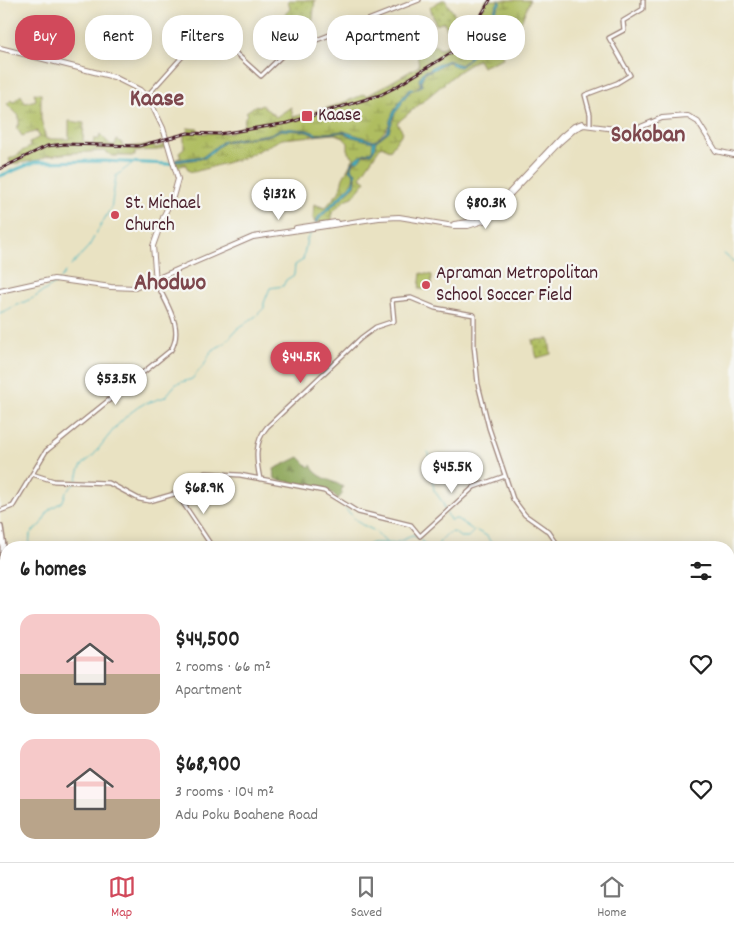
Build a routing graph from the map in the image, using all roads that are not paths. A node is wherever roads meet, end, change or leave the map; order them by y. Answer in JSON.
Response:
{"nodes":[{"id":1,"x":419,"y":0,"type":"edge"},
{"id":2,"x":642,"y":0,"type":"edge"},
{"id":3,"x":0,"y":49,"type":"edge"},
{"id":4,"x":243,"y":59,"type":"edge"},
{"id":5,"x":180,"y":60,"type":"edge"},
{"id":6,"x":148,"y":96,"type":"junction"},
{"id":7,"x":590,"y":124,"type":"junction"},
{"id":8,"x":734,"y":155,"type":"edge"},
{"id":9,"x":156,"y":280,"type":"junction"},
{"id":10,"x":0,"y":291,"type":"edge"},
{"id":11,"x":32,"y":474,"type":"junction"},
{"id":12,"x":506,"y":478,"type":"junction"},
{"id":13,"x":260,"y":479,"type":"junction"},
{"id":14,"x":177,"y":494,"type":"junction"},
{"id":15,"x":0,"y":511,"type":"edge"},
{"id":16,"x":0,"y":527,"type":"edge"},
{"id":17,"x":2,"y":541,"type":"edge"},
{"id":18,"x":208,"y":541,"type":"edge"},
{"id":19,"x":555,"y":541,"type":"edge"}],
"edges":[{"from":1,"to":4,"type":"street"},
{"from":2,"to":7,"type":"street"},
{"from":3,"to":6,"type":"main road"},
{"from":5,"to":6,"type":"street"},
{"from":6,"to":9,"type":"main road"},
{"from":7,"to":8,"type":"main road"},
{"from":7,"to":9,"type":"main road"},
{"from":9,"to":10,"type":"main road"},
{"from":9,"to":11,"type":"street"},
{"from":11,"to":14,"type":"street"},
{"from":11,"to":15,"type":"street"},
{"from":12,"to":13,"type":"street"},
{"from":12,"to":13,"type":"street"},
{"from":12,"to":19,"type":"street"},
{"from":13,"to":14,"type":"street"},
{"from":14,"to":18,"type":"street"},
{"from":16,"to":17,"type":"highway"}]}
